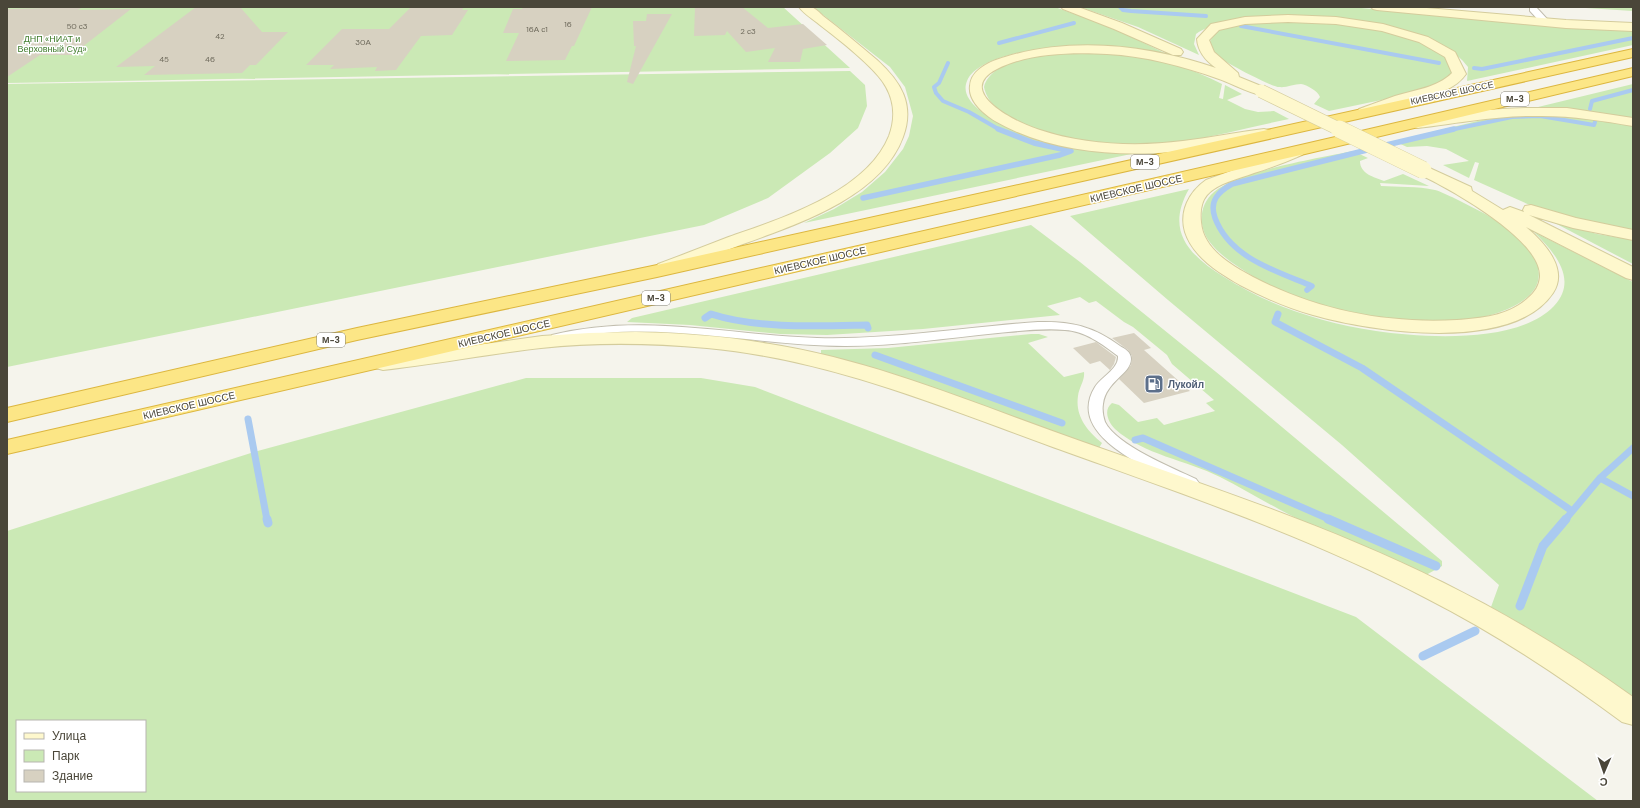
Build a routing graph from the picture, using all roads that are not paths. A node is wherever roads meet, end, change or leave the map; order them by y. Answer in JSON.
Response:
{"nodes":[{"id":1,"x":805,"y":7,"type":"edge"},
{"id":2,"x":1067,"y":7,"type":"edge"},
{"id":3,"x":1377,"y":7,"type":"edge"},
{"id":4,"x":1533,"y":9,"type":"dead end"},
{"id":5,"x":1545,"y":22,"type":"junction"},
{"id":6,"x":1633,"y":27,"type":"edge"},
{"id":7,"x":1633,"y":53,"type":"edge"},
{"id":8,"x":1633,"y":72,"type":"edge"},
{"id":9,"x":1238,"y":80,"type":"junction"},
{"id":10,"x":1364,"y":112,"type":"junction"},
{"id":11,"x":1633,"y":122,"type":"edge"},
{"id":12,"x":1397,"y":126,"type":"junction"},
{"id":13,"x":1275,"y":132,"type":"junction"},
{"id":14,"x":1305,"y":149,"type":"junction"},
{"id":15,"x":1452,"y":184,"type":"junction"},
{"id":16,"x":1633,"y":235,"type":"edge"},
{"id":17,"x":656,"y":271,"type":"junction"},
{"id":18,"x":1633,"y":274,"type":"edge"},
{"id":19,"x":526,"y":344,"type":"junction"},
{"id":20,"x":359,"y":366,"type":"junction"},
{"id":21,"x":62,"y":403,"type":"junction"},
{"id":22,"x":7,"y":408,"type":"edge"},
{"id":23,"x":7,"y":415,"type":"edge"},
{"id":24,"x":7,"y":447,"type":"edge"},
{"id":25,"x":1235,"y":505,"type":"junction"},
{"id":26,"x":1633,"y":713,"type":"edge"}],
"edges":[{"from":1,"to":17,"type":"main road"},
{"from":2,"to":9,"type":"main road"},
{"from":3,"to":5,"type":"main road"},
{"from":4,"to":5,"type":"lane"},
{"from":5,"to":6,"type":"main road"},
{"from":7,"to":10,"type":"highway","name":"КИЕВСКОЕ ШОССЕ","number":"М-3"},
{"from":8,"to":12,"type":"highway","name":"КИЕВСКОЕ ШОССЕ","number":"М-3"},
{"from":9,"to":10,"type":"main road"},
{"from":9,"to":13,"type":"main road"},
{"from":9,"to":15,"type":"main road","bridge":true},
{"from":10,"to":13,"type":"highway","name":"КИЕВСКОЕ ШОССЕ","number":"М-3"},
{"from":11,"to":12,"type":"main road"},
{"from":12,"to":14,"type":"highway","name":"КИЕВСКОЕ ШОССЕ","number":"М-3"},
{"from":13,"to":17,"type":"highway","name":"КИЕВСКОЕ ШОССЕ","number":"М-3"},
{"from":14,"to":15,"type":"main road"},
{"from":14,"to":20,"type":"highway","name":"КИЕВСКОЕ ШОССЕ","number":"М-3"},
{"from":15,"to":16,"type":"main road"},
{"from":15,"to":18,"type":"main road"},
{"from":17,"to":21,"type":"highway","name":"КИЕВСКОЕ ШОССЕ","number":"М-3"},
{"from":19,"to":20,"type":"main road"},
{"from":19,"to":25,"type":"main road"},
{"from":19,"to":25,"type":"lane"},
{"from":20,"to":24,"type":"highway","name":"КИЕВСКОЕ ШОССЕ","number":"М-3"},
{"from":21,"to":22,"type":"lane"},
{"from":21,"to":23,"type":"highway","name":"КИЕВСКОЕ ШОССЕ","number":"М-3"},
{"from":25,"to":26,"type":"main road"}]}
